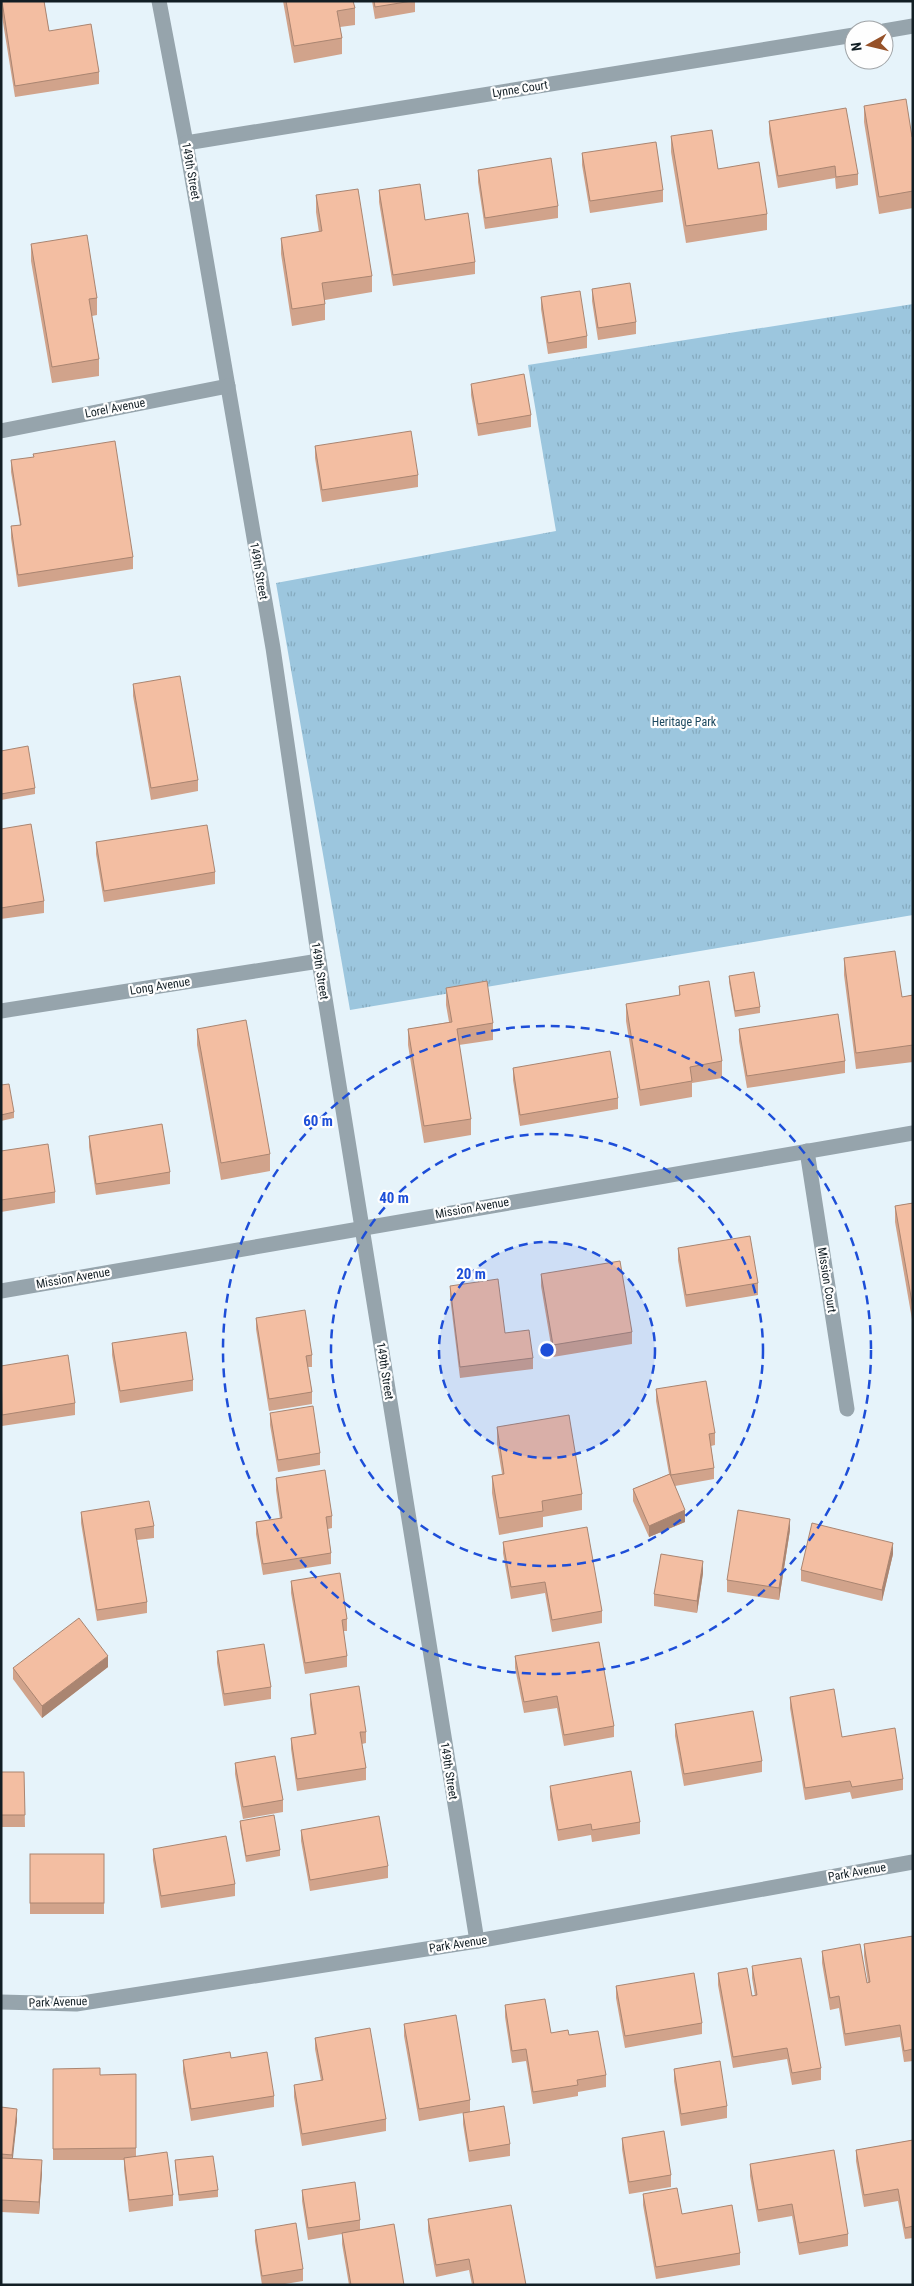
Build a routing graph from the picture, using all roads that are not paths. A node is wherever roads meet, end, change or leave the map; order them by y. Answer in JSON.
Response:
{"nodes":[{"id":1,"x":159,"y":1,"type":"edge"},
{"id":2,"x":913,"y":26,"type":"edge"},
{"id":3,"x":894,"y":29,"type":"edge"},
{"id":4,"x":844,"y":37,"type":"edge"},
{"id":5,"x":186,"y":143,"type":"junction"},
{"id":6,"x":228,"y":386,"type":"junction"},
{"id":7,"x":1,"y":430,"type":"edge"},
{"id":8,"x":319,"y":961,"type":"junction"},
{"id":9,"x":1,"y":1011,"type":"edge"},
{"id":10,"x":913,"y":1133,"type":"edge"},
{"id":11,"x":807,"y":1151,"type":"junction"},
{"id":12,"x":362,"y":1227,"type":"junction"},
{"id":13,"x":1,"y":1291,"type":"edge"},
{"id":14,"x":847,"y":1409,"type":"dead end"},
{"id":15,"x":913,"y":1862,"type":"edge"},
{"id":16,"x":477,"y":1941,"type":"junction"},
{"id":17,"x":1,"y":2002,"type":"edge"}],
"edges":[{"from":1,"to":5,"type":"street","name":"149th Street"},
{"from":2,"to":3,"type":"street"},
{"from":4,"to":5,"type":"street","name":"Lynne Court"},
{"from":5,"to":6,"type":"street","name":"149th Street"},
{"from":6,"to":7,"type":"street","name":"Lorel Avenue"},
{"from":6,"to":8,"type":"street","name":"149th Street"},
{"from":8,"to":9,"type":"street","name":"Long Avenue"},
{"from":8,"to":12,"type":"street","name":"149th Street"},
{"from":10,"to":11,"type":"street","name":"Mission Avenue"},
{"from":11,"to":12,"type":"street","name":"Mission Avenue"},
{"from":11,"to":14,"type":"street","name":"Mission Court"},
{"from":12,"to":13,"type":"street","name":"Mission Avenue"},
{"from":12,"to":16,"type":"street","name":"149th Street"},
{"from":15,"to":16,"type":"street","name":"Park Avenue"},
{"from":16,"to":17,"type":"street","name":"Park Avenue"}]}
